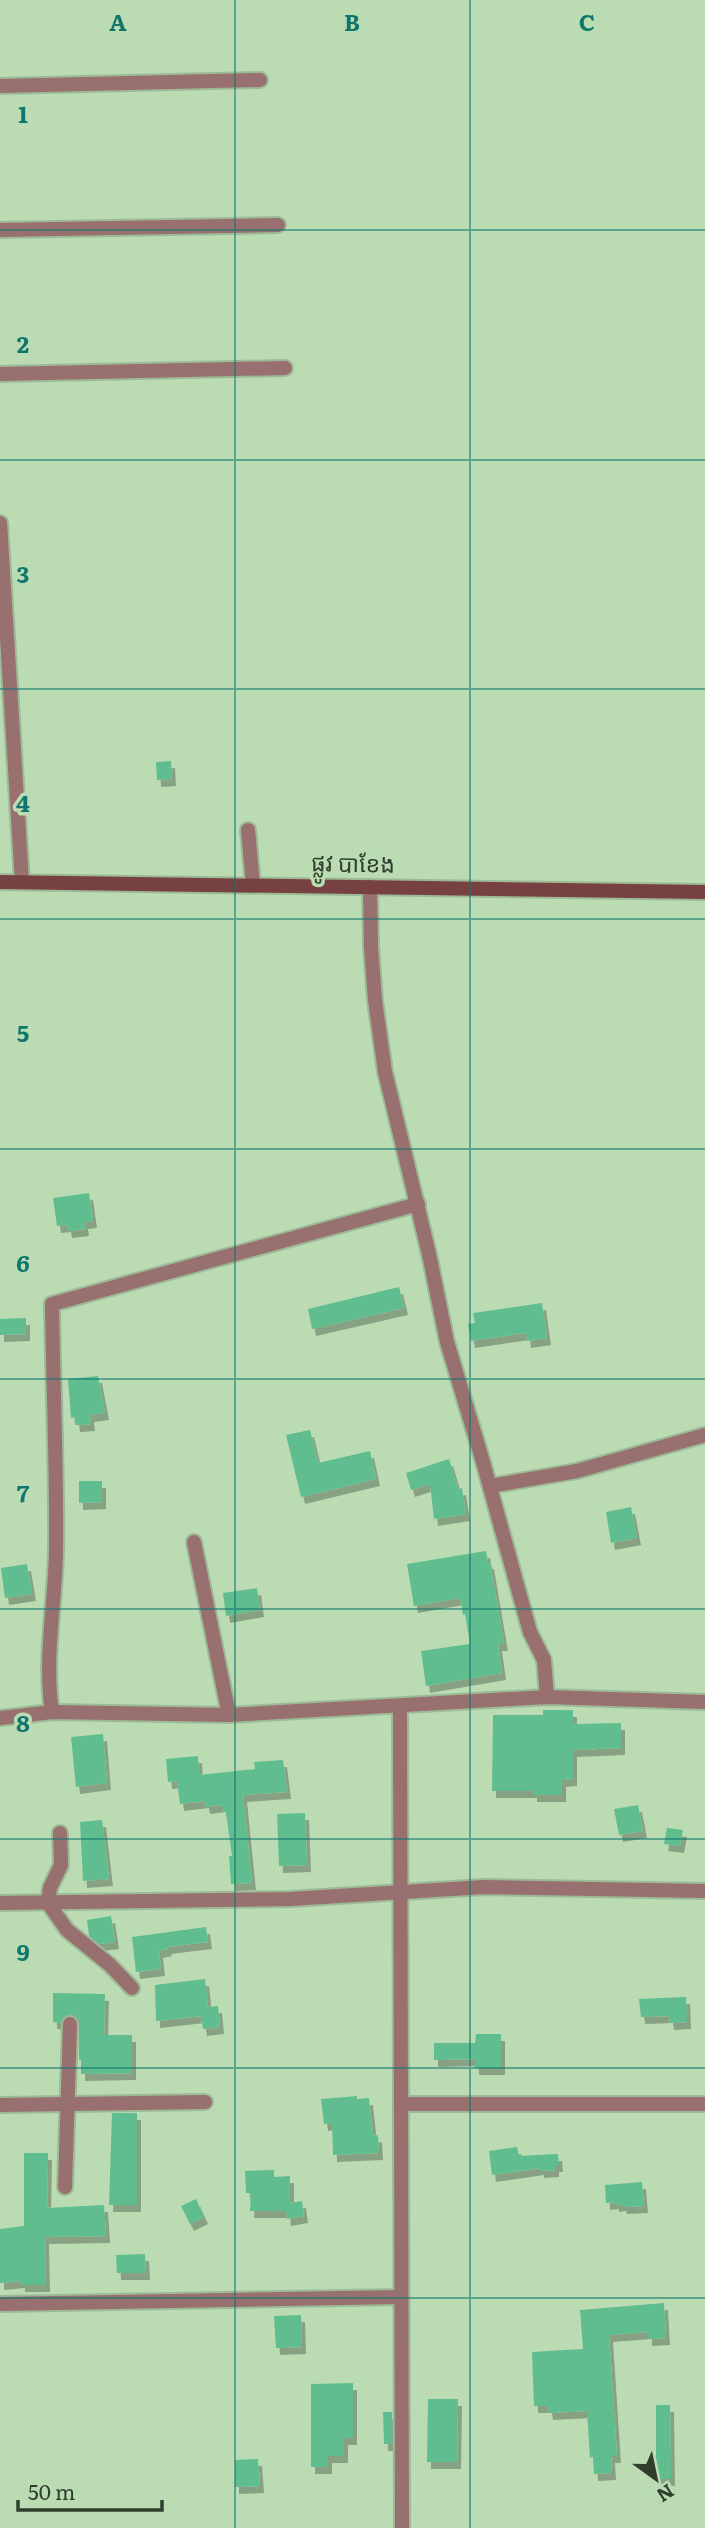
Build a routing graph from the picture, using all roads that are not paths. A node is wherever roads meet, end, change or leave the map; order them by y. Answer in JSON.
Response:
{"nodes":[{"id":1,"x":260,"y":80,"type":"dead end"},
{"id":2,"x":0,"y":86,"type":"edge"},
{"id":3,"x":278,"y":225,"type":"dead end"},
{"id":4,"x":0,"y":230,"type":"edge"},
{"id":5,"x":285,"y":368,"type":"dead end"},
{"id":6,"x":0,"y":374,"type":"edge"},
{"id":7,"x":0,"y":523,"type":"edge"},
{"id":8,"x":4,"y":669,"type":"edge"},
{"id":9,"x":248,"y":831,"type":"dead end"},
{"id":10,"x":0,"y":882,"type":"edge"},
{"id":11,"x":22,"y":882,"type":"junction"},
{"id":12,"x":253,"y":885,"type":"junction"},
{"id":13,"x":370,"y":887,"type":"junction"},
{"id":14,"x":705,"y":891,"type":"edge"},
{"id":15,"x":418,"y":1204,"type":"junction"},
{"id":16,"x":705,"y":1435,"type":"edge"},
{"id":17,"x":490,"y":1486,"type":"junction"},
{"id":18,"x":194,"y":1542,"type":"dead end"},
{"id":19,"x":547,"y":1697,"type":"junction"},
{"id":20,"x":705,"y":1702,"type":"edge"},
{"id":21,"x":400,"y":1707,"type":"junction"},
{"id":22,"x":52,"y":1712,"type":"junction"},
{"id":23,"x":229,"y":1715,"type":"junction"},
{"id":24,"x":0,"y":1718,"type":"edge"},
{"id":25,"x":60,"y":1833,"type":"dead end"},
{"id":26,"x":705,"y":1891,"type":"edge"},
{"id":27,"x":400,"y":1893,"type":"junction"},
{"id":28,"x":0,"y":1903,"type":"edge"},
{"id":29,"x":48,"y":1903,"type":"junction"},
{"id":30,"x":132,"y":1988,"type":"dead end"},
{"id":31,"x":70,"y":2024,"type":"dead end"},
{"id":32,"x":205,"y":2102,"type":"dead end"},
{"id":33,"x":401,"y":2104,"type":"junction"},
{"id":34,"x":705,"y":2104,"type":"edge"},
{"id":35,"x":0,"y":2105,"type":"edge"},
{"id":36,"x":69,"y":2105,"type":"junction"},
{"id":37,"x":65,"y":2187,"type":"dead end"},
{"id":38,"x":401,"y":2297,"type":"junction"},
{"id":39,"x":0,"y":2304,"type":"edge"},
{"id":40,"x":402,"y":2528,"type":"edge"}],
"edges":[{"from":1,"to":2,"type":"street"},
{"from":3,"to":4,"type":"street"},
{"from":5,"to":6,"type":"street"},
{"from":7,"to":8,"type":"street"},
{"from":8,"to":11,"type":"street"},
{"from":9,"to":12,"type":"street"},
{"from":10,"to":11,"type":"street","name":"ផ្លូវ បាខែង"},
{"from":11,"to":12,"type":"street","name":"ផ្លូវ បាខែង"},
{"from":12,"to":13,"type":"street","name":"ផ្លូវ បាខែង"},
{"from":13,"to":14,"type":"street","name":"ផ្លូវ បាខែង"},
{"from":13,"to":15,"type":"street"},
{"from":15,"to":17,"type":"street"},
{"from":15,"to":22,"type":"street"},
{"from":16,"to":17,"type":"street"},
{"from":17,"to":19,"type":"street"},
{"from":18,"to":23,"type":"street"},
{"from":19,"to":20,"type":"street"},
{"from":19,"to":21,"type":"street"},
{"from":21,"to":23,"type":"street"},
{"from":21,"to":27,"type":"street"},
{"from":22,"to":23,"type":"street"},
{"from":22,"to":24,"type":"street"},
{"from":25,"to":29,"type":"street"},
{"from":26,"to":27,"type":"street"},
{"from":27,"to":29,"type":"street"},
{"from":27,"to":33,"type":"street"},
{"from":28,"to":29,"type":"street"},
{"from":29,"to":30,"type":"street"},
{"from":31,"to":36,"type":"street"},
{"from":32,"to":36,"type":"street"},
{"from":33,"to":34,"type":"street"},
{"from":33,"to":38,"type":"street"},
{"from":35,"to":36,"type":"street"},
{"from":36,"to":37,"type":"street"},
{"from":38,"to":39,"type":"street"},
{"from":38,"to":40,"type":"street"}]}
